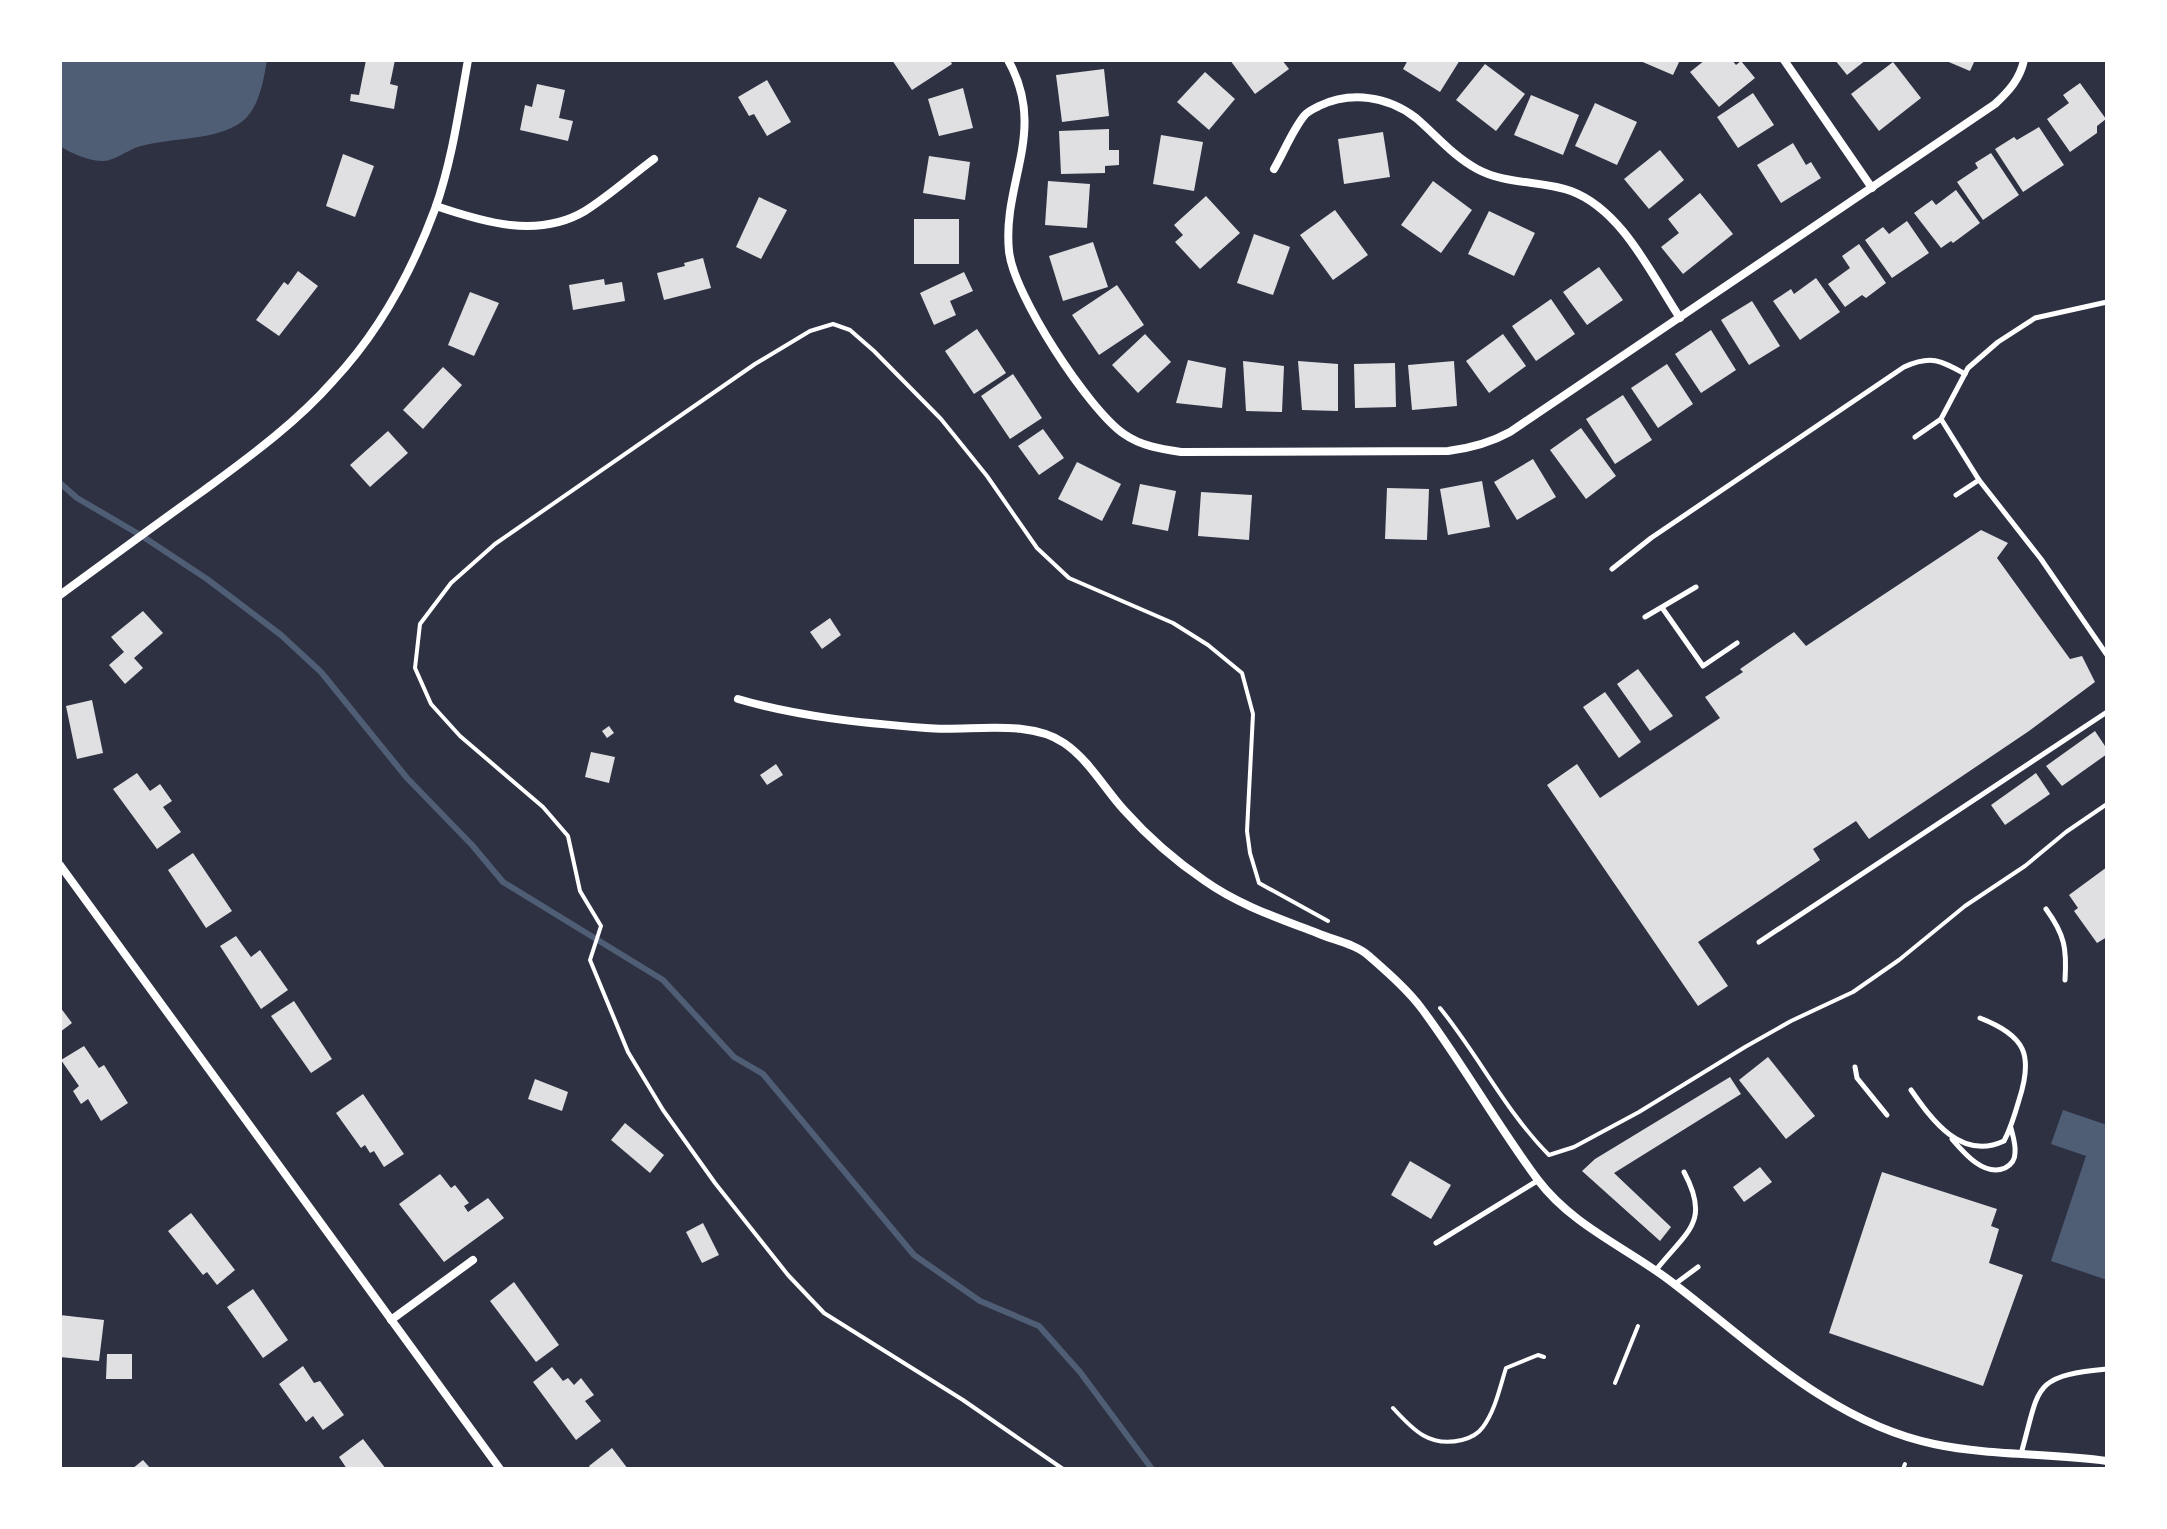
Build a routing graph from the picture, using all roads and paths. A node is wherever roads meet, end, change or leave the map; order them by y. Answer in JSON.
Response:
{"nodes":[{"id":1,"x":468,"y":60,"type":"edge"},
{"id":2,"x":1008,"y":60,"type":"edge"},
{"id":3,"x":1784,"y":60,"type":"edge"},
{"id":4,"x":2024,"y":60,"type":"edge"},
{"id":5,"x":654,"y":159,"type":"dead end"},
{"id":6,"x":1274,"y":169,"type":"dead end"},
{"id":7,"x":1872,"y":188,"type":"junction"},
{"id":8,"x":436,"y":206,"type":"junction"},
{"id":9,"x":2107,"y":302,"type":"edge"},
{"id":10,"x":1680,"y":318,"type":"junction"},
{"id":11,"x":1965,"y":374,"type":"junction"},
{"id":12,"x":1941,"y":419,"type":"junction"},
{"id":13,"x":1915,"y":437,"type":"dead end"},
{"id":14,"x":1979,"y":480,"type":"junction"},
{"id":15,"x":1956,"y":495,"type":"dead end"},
{"id":16,"x":1612,"y":569,"type":"dead end"},
{"id":17,"x":1696,"y":587,"type":"dead end"},
{"id":18,"x":60,"y":595,"type":"edge"},
{"id":19,"x":1663,"y":609,"type":"junction"},
{"id":20,"x":1645,"y":617,"type":"dead end"},
{"id":21,"x":1737,"y":643,"type":"dead end"},
{"id":22,"x":2107,"y":655,"type":"edge"},
{"id":23,"x":738,"y":699,"type":"dead end"},
{"id":24,"x":2107,"y":712,"type":"edge"},
{"id":25,"x":2107,"y":804,"type":"edge"},
{"id":26,"x":60,"y":865,"type":"edge"},
{"id":27,"x":1259,"y":883,"type":"dead end"},
{"id":28,"x":2046,"y":909,"type":"dead end"},
{"id":29,"x":1759,"y":942,"type":"dead end"},
{"id":30,"x":2065,"y":980,"type":"dead end"},
{"id":31,"x":1980,"y":1018,"type":"dead end"},
{"id":32,"x":1855,"y":1067,"type":"dead end"},
{"id":33,"x":1911,"y":1090,"type":"dead end"},
{"id":34,"x":1887,"y":1115,"type":"dead end"},
{"id":35,"x":2011,"y":1126,"type":"junction"},
{"id":36,"x":1951,"y":1138,"type":"junction"},
{"id":37,"x":1549,"y":1155,"type":"dead end"},
{"id":38,"x":1684,"y":1172,"type":"dead end"},
{"id":39,"x":1538,"y":1180,"type":"junction"},
{"id":40,"x":1436,"y":1243,"type":"dead end"},
{"id":41,"x":473,"y":1260,"type":"dead end"},
{"id":42,"x":1698,"y":1267,"type":"dead end"},
{"id":43,"x":1655,"y":1271,"type":"junction"},
{"id":44,"x":1675,"y":1284,"type":"junction"},
{"id":45,"x":391,"y":1320,"type":"junction"},
{"id":46,"x":1638,"y":1326,"type":"dead end"},
{"id":47,"x":1544,"y":1357,"type":"dead end"},
{"id":48,"x":2107,"y":1369,"type":"edge"},
{"id":49,"x":1615,"y":1383,"type":"dead end"},
{"id":50,"x":1393,"y":1408,"type":"dead end"},
{"id":51,"x":2020,"y":1455,"type":"junction"},
{"id":52,"x":2107,"y":1461,"type":"edge"},
{"id":53,"x":500,"y":1469,"type":"edge"},
{"id":54,"x":1063,"y":1469,"type":"edge"}],
"edges":[{"from":1,"to":8,"type":"street"},
{"from":2,"to":10,"type":"street"},
{"from":3,"to":7,"type":"street"},
{"from":4,"to":7,"type":"street"},
{"from":5,"to":8,"type":"street"},
{"from":6,"to":10,"type":"street"},
{"from":7,"to":10,"type":"street"},
{"from":8,"to":18,"type":"street"},
{"from":9,"to":11,"type":"lane"},
{"from":11,"to":12,"type":"lane"},
{"from":11,"to":16,"type":"lane"},
{"from":12,"to":13,"type":"lane"},
{"from":12,"to":14,"type":"lane"},
{"from":14,"to":15,"type":"lane"},
{"from":14,"to":22,"type":"lane"},
{"from":17,"to":19,"type":"lane"},
{"from":19,"to":20,"type":"lane"},
{"from":19,"to":21,"type":"lane"},
{"from":23,"to":39,"type":"street"},
{"from":24,"to":29,"type":"lane"},
{"from":25,"to":37,"type":"path"},
{"from":26,"to":45,"type":"street"},
{"from":27,"to":54,"type":"path"},
{"from":28,"to":30,"type":"lane"},
{"from":31,"to":35,"type":"lane"},
{"from":32,"to":34,"type":"lane"},
{"from":33,"to":36,"type":"lane"},
{"from":35,"to":36,"type":"lane"},
{"from":35,"to":36,"type":"lane"},
{"from":38,"to":43,"type":"lane"},
{"from":39,"to":40,"type":"lane"},
{"from":39,"to":43,"type":"street"},
{"from":41,"to":45,"type":"street"},
{"from":42,"to":44,"type":"lane"},
{"from":43,"to":44,"type":"street"},
{"from":44,"to":51,"type":"street"},
{"from":45,"to":53,"type":"street"},
{"from":46,"to":49,"type":"path"},
{"from":47,"to":50,"type":"path"},
{"from":48,"to":51,"type":"lane"},
{"from":51,"to":52,"type":"street"}]}
